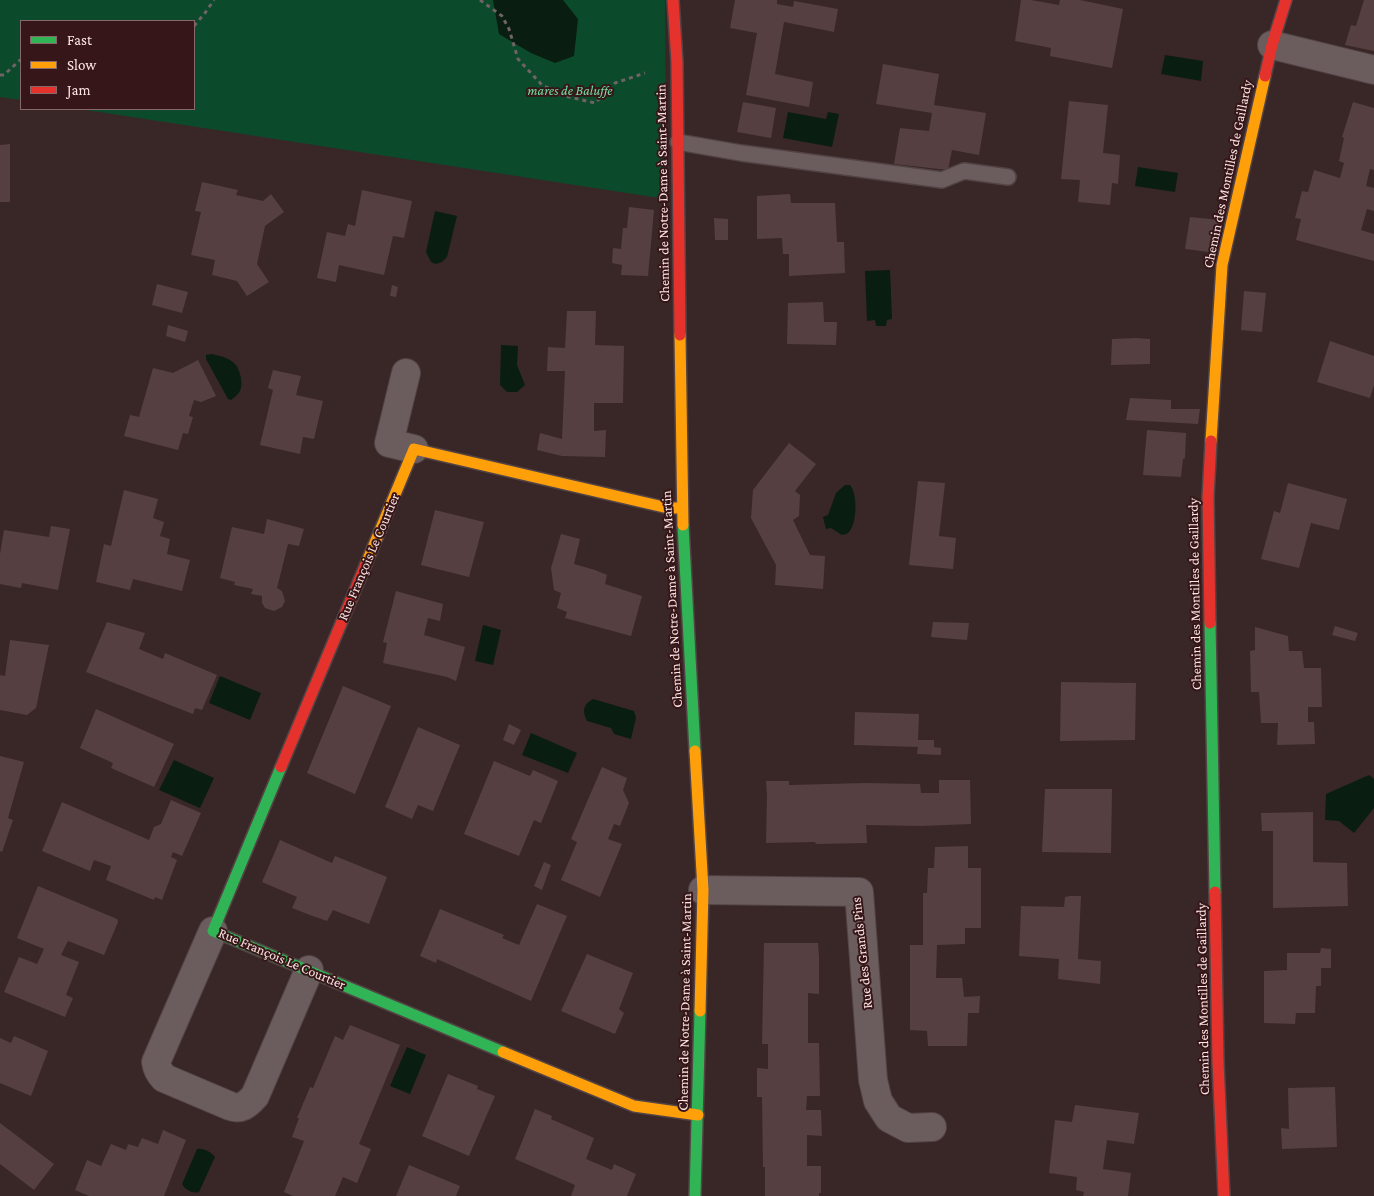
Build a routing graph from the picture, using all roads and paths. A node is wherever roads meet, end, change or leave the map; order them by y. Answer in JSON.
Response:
{"nodes":[{"id":1,"x":214,"y":0,"type":"edge"},
{"id":2,"x":480,"y":0,"type":"edge"},
{"id":3,"x":673,"y":0,"type":"edge"},
{"id":4,"x":1286,"y":0,"type":"edge"},
{"id":5,"x":195,"y":25,"type":"edge"},
{"id":6,"x":1272,"y":45,"type":"junction"},
{"id":7,"x":20,"y":60,"type":"edge"},
{"id":8,"x":677,"y":62,"type":"junction"},
{"id":9,"x":1374,"y":70,"type":"edge"},
{"id":10,"x":0,"y":75,"type":"edge"},
{"id":11,"x":678,"y":142,"type":"junction"},
{"id":12,"x":1008,"y":177,"type":"dead end"},
{"id":13,"x":406,"y":373,"type":"dead end"},
{"id":14,"x":414,"y":449,"type":"junction"},
{"id":15,"x":682,"y":508,"type":"junction"},
{"id":16,"x":703,"y":890,"type":"junction"},
{"id":17,"x":212,"y":931,"type":"junction"},
{"id":18,"x":309,"y":970,"type":"junction"},
{"id":19,"x":698,"y":1115,"type":"junction"},
{"id":20,"x":932,"y":1127,"type":"dead end"},
{"id":21,"x":695,"y":1196,"type":"edge"},
{"id":22,"x":1224,"y":1196,"type":"edge"}],
"edges":[{"from":1,"to":5,"type":"path"},
{"from":2,"to":8,"type":"path"},
{"from":3,"to":8,"type":"street","name":"Chemin de Notre-Dame à Saint-Martin"},
{"from":4,"to":6,"type":"street","name":"Chemin des Montilles de Gaillardy"},
{"from":6,"to":9,"type":"street"},
{"from":6,"to":22,"type":"street","name":"Chemin des Montilles de Gaillardy"},
{"from":7,"to":10,"type":"path"},
{"from":8,"to":11,"type":"street","name":"Chemin de Notre-Dame à Saint-Martin"},
{"from":11,"to":12,"type":"lane"},
{"from":11,"to":15,"type":"street","name":"Chemin de Notre-Dame à Saint-Martin"},
{"from":13,"to":14,"type":"street"},
{"from":14,"to":15,"type":"street"},
{"from":14,"to":17,"type":"street","name":"Rue François Le Courtier"},
{"from":15,"to":16,"type":"street","name":"Chemin de Notre-Dame à Saint-Martin"},
{"from":16,"to":19,"type":"street","name":"Chemin de Notre-Dame à Saint-Martin"},
{"from":16,"to":20,"type":"street","name":"Rue des Grands Pins"},
{"from":17,"to":18,"type":"street","name":"Rue François Le Courtier"},
{"from":17,"to":18,"type":"street"},
{"from":18,"to":19,"type":"street","name":"Rue François Le Courtier"},
{"from":19,"to":21,"type":"street","name":"Chemin de Notre-Dame à Saint-Martin"}]}
